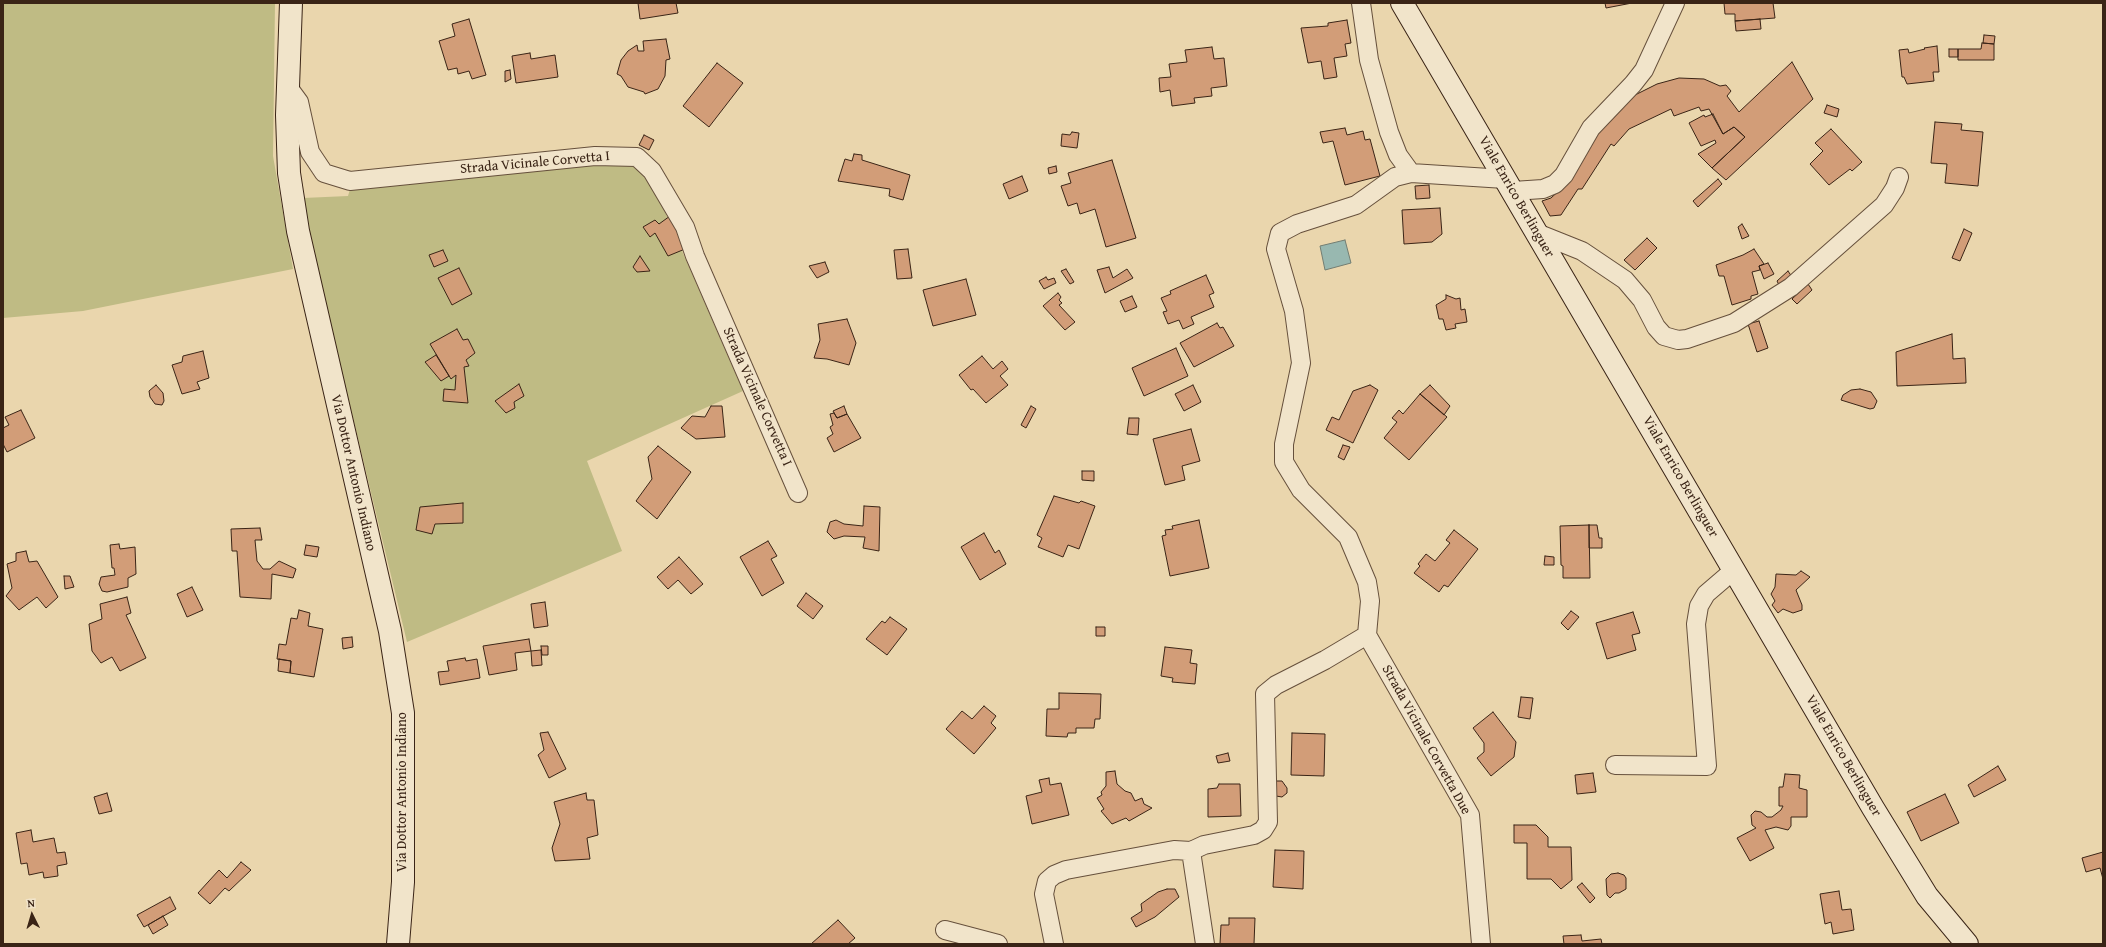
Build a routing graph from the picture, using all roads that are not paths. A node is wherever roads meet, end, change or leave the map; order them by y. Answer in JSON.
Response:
{"nodes":[{"id":1,"x":290,"y":3,"type":"edge"},
{"id":2,"x":1361,"y":3,"type":"edge"},
{"id":3,"x":1402,"y":3,"type":"edge"},
{"id":4,"x":1676,"y":3,"type":"edge"},
{"id":5,"x":288,"y":87,"type":"junction"},
{"id":6,"x":1411,"y":173,"type":"junction"},
{"id":7,"x":1899,"y":177,"type":"dead end"},
{"id":8,"x":1509,"y":185,"type":"junction"},
{"id":9,"x":1537,"y":233,"type":"junction"},
{"id":10,"x":798,"y":493,"type":"dead end"},
{"id":11,"x":1734,"y":570,"type":"junction"},
{"id":12,"x":1367,"y":635,"type":"junction"},
{"id":13,"x":1615,"y":765,"type":"dead end"},
{"id":14,"x":1191,"y":851,"type":"junction"},
{"id":15,"x":944,"y":930,"type":"dead end"},
{"id":16,"x":398,"y":944,"type":"edge"},
{"id":17,"x":998,"y":944,"type":"edge"},
{"id":18,"x":1054,"y":944,"type":"edge"},
{"id":19,"x":1205,"y":944,"type":"edge"},
{"id":20,"x":1481,"y":944,"type":"edge"},
{"id":21,"x":1967,"y":944,"type":"edge"}],
"edges":[{"from":1,"to":5,"type":"main road","name":"Via Dottor Antonio Indiano"},
{"from":2,"to":6,"type":"street"},
{"from":3,"to":8,"type":"main road","name":"Viale Enrico Berlinguer"},
{"from":4,"to":8,"type":"street"},
{"from":5,"to":10,"type":"street","name":"Strada Vicinale Corvetta I"},
{"from":5,"to":16,"type":"main road","name":"Via Dottor Antonio Indiano"},
{"from":6,"to":8,"type":"street"},
{"from":6,"to":12,"type":"street"},
{"from":7,"to":9,"type":"street"},
{"from":8,"to":9,"type":"main road","name":"Viale Enrico Berlinguer"},
{"from":9,"to":11,"type":"main road","name":"Viale Enrico Berlinguer"},
{"from":11,"to":13,"type":"street"},
{"from":11,"to":21,"type":"main road","name":"Viale Enrico Berlinguer"},
{"from":12,"to":14,"type":"street"},
{"from":12,"to":20,"type":"street","name":"Strada Vicinale Corvetta Due"},
{"from":14,"to":18,"type":"street"},
{"from":14,"to":19,"type":"street"},
{"from":15,"to":17,"type":"street"}]}
